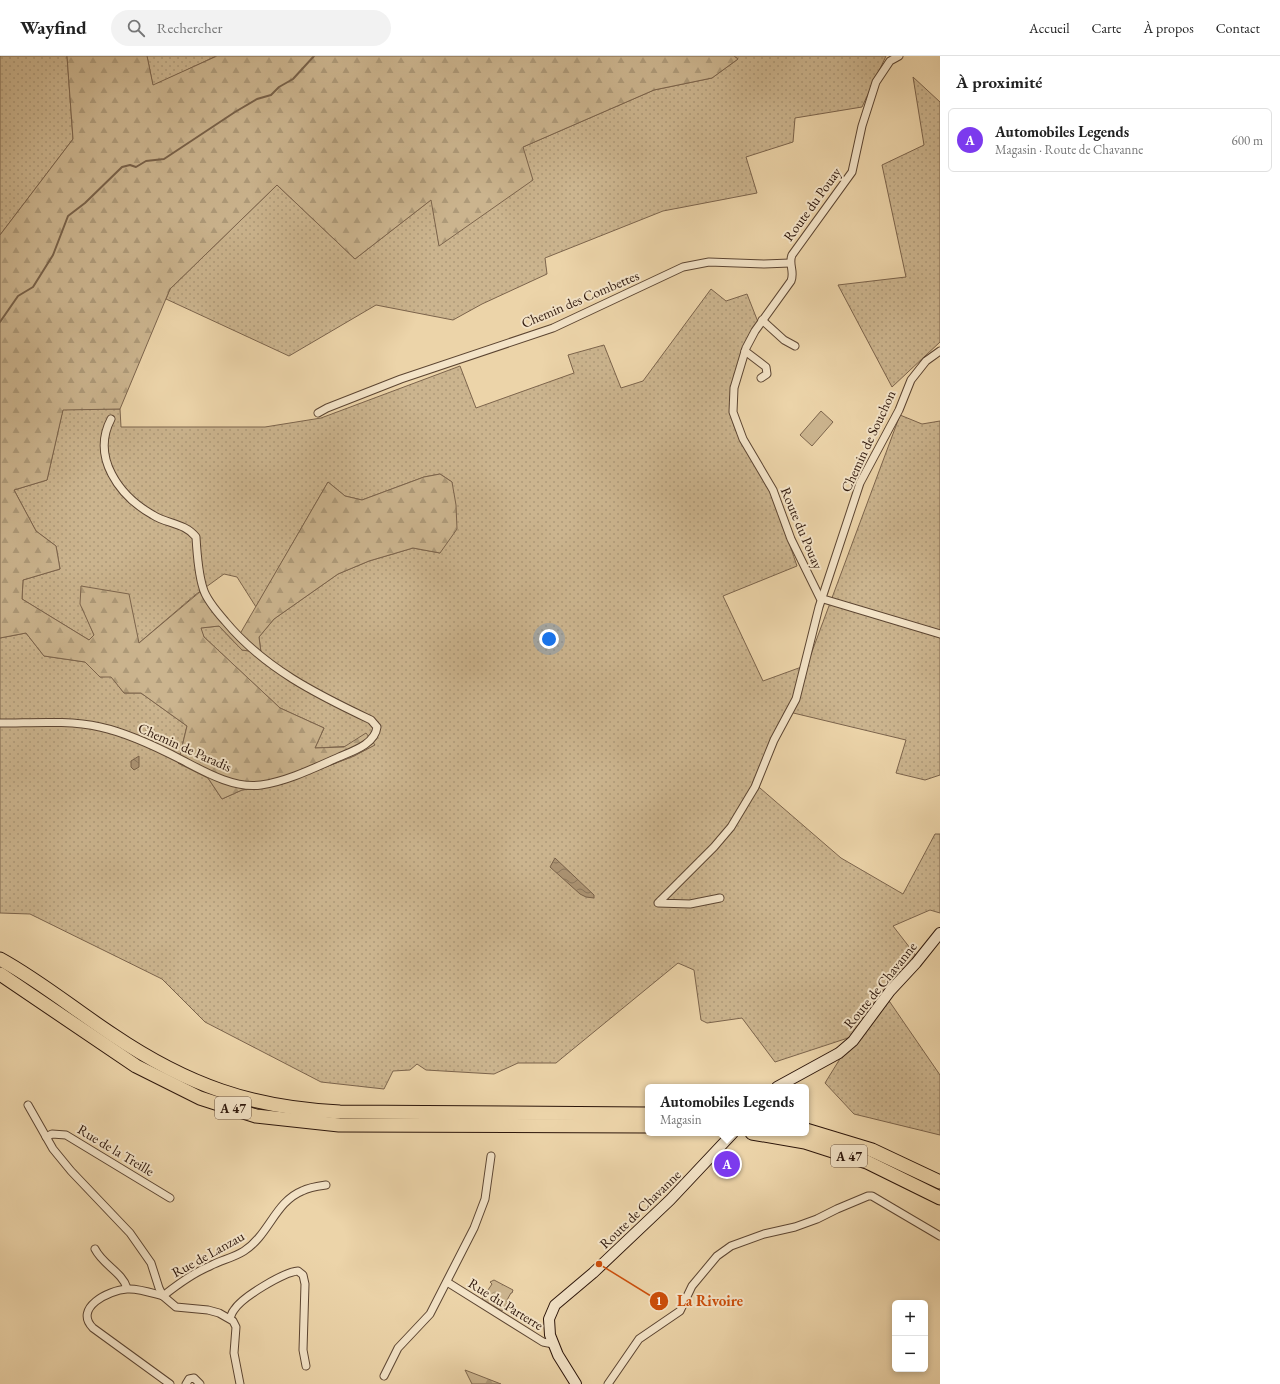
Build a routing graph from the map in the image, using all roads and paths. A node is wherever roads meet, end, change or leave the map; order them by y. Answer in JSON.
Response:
{"nodes":[{"id":1,"x":899,"y":56,"type":"edge"},
{"id":2,"x":790,"y":263,"type":"junction"},
{"id":3,"x":762,"y":320,"type":"junction"},
{"id":4,"x":795,"y":346,"type":"dead end"},
{"id":5,"x":745,"y":351,"type":"junction"},
{"id":6,"x":940,"y":351,"type":"edge"},
{"id":7,"x":761,"y":378,"type":"dead end"},
{"id":8,"x":318,"y":413,"type":"dead end"},
{"id":9,"x":112,"y":419,"type":"dead end"},
{"id":10,"x":823,"y":600,"type":"junction"},
{"id":11,"x":940,"y":634,"type":"edge"},
{"id":12,"x":0,"y":723,"type":"edge"},
{"id":13,"x":720,"y":898,"type":"dead end"},
{"id":14,"x":940,"y":933,"type":"edge"},
{"id":15,"x":0,"y":959,"type":"edge"},
{"id":16,"x":0,"y":974,"type":"edge"},
{"id":17,"x":782,"y":1084,"type":"edge"},
{"id":18,"x":28,"y":1105,"type":"dead end"},
{"id":19,"x":645,"y":1114,"type":"edge"},
{"id":20,"x":645,"y":1126,"type":"edge"},
{"id":21,"x":809,"y":1131,"type":"edge"},
{"id":22,"x":730,"y":1136,"type":"edge"},
{"id":23,"x":769,"y":1136,"type":"edge"},
{"id":24,"x":46,"y":1137,"type":"junction"},
{"id":25,"x":490,"y":1156,"type":"dead end"},
{"id":26,"x":940,"y":1182,"type":"edge"},
{"id":27,"x":326,"y":1184,"type":"dead end"},
{"id":28,"x":170,"y":1198,"type":"dead end"},
{"id":29,"x":940,"y":1198,"type":"edge"},
{"id":30,"x":940,"y":1236,"type":"edge"},
{"id":31,"x":95,"y":1249,"type":"dead end"},
{"id":32,"x":447,"y":1282,"type":"junction"},
{"id":33,"x":128,"y":1288,"type":"junction"},
{"id":34,"x":164,"y":1296,"type":"junction"},
{"id":35,"x":230,"y":1318,"type":"junction"},
{"id":36,"x":553,"y":1344,"type":"junction"},
{"id":37,"x":306,"y":1366,"type":"dead end"},
{"id":38,"x":384,"y":1376,"type":"dead end"},
{"id":39,"x":170,"y":1384,"type":"edge"},
{"id":40,"x":186,"y":1384,"type":"edge"},
{"id":41,"x":200,"y":1384,"type":"edge"},
{"id":42,"x":240,"y":1384,"type":"edge"},
{"id":43,"x":576,"y":1384,"type":"edge"},
{"id":44,"x":608,"y":1384,"type":"edge"}],
"edges":[{"from":1,"to":2,"type":"street","name":"Route du Pouay"},
{"from":2,"to":3,"type":"street","name":"Route du Pouay"},
{"from":2,"to":8,"type":"street","name":"Chemin des Combettes"},
{"from":3,"to":4,"type":"street"},
{"from":3,"to":5,"type":"street","name":"Route du Pouay"},
{"from":5,"to":7,"type":"street"},
{"from":5,"to":10,"type":"street","name":"Route du Pouay"},
{"from":6,"to":10,"type":"street","name":"Chemin de Souchon"},
{"from":9,"to":12,"type":"street","name":"Chemin de Paradis"},
{"from":10,"to":11,"type":"street"},
{"from":10,"to":13,"type":"street","name":"Chemin de Souchon"},
{"from":14,"to":17,"type":"main road","name":"Route de Chavanne"},
{"from":15,"to":19,"type":"highway","number":"A 47"},
{"from":16,"to":20,"type":"highway","number":"A 47"},
{"from":18,"to":24,"type":"street"},
{"from":21,"to":26,"type":"highway","number":"A 47"},
{"from":22,"to":36,"type":"main road","name":"Route de Chavanne"},
{"from":23,"to":29,"type":"highway","number":"A 47"},
{"from":24,"to":28,"type":"street","name":"Rue de la Treille"},
{"from":24,"to":34,"type":"street"},
{"from":25,"to":32,"type":"street","name":"Rue du Parterre"},
{"from":27,"to":34,"type":"street","name":"Rue de Lanzau"},
{"from":30,"to":44,"type":"street"},
{"from":31,"to":33,"type":"street"},
{"from":32,"to":36,"type":"street","name":"Rue du Parterre"},
{"from":32,"to":38,"type":"street","name":"Rue du Parterre"},
{"from":33,"to":34,"type":"street","name":"Rue de Lanzau"},
{"from":33,"to":39,"type":"street","name":"Rue de Lanzau"},
{"from":34,"to":35,"type":"street"},
{"from":35,"to":37,"type":"street"},
{"from":35,"to":42,"type":"street"},
{"from":36,"to":43,"type":"main road","name":"Route de Chavanne"},
{"from":40,"to":41,"type":"street"}]}
